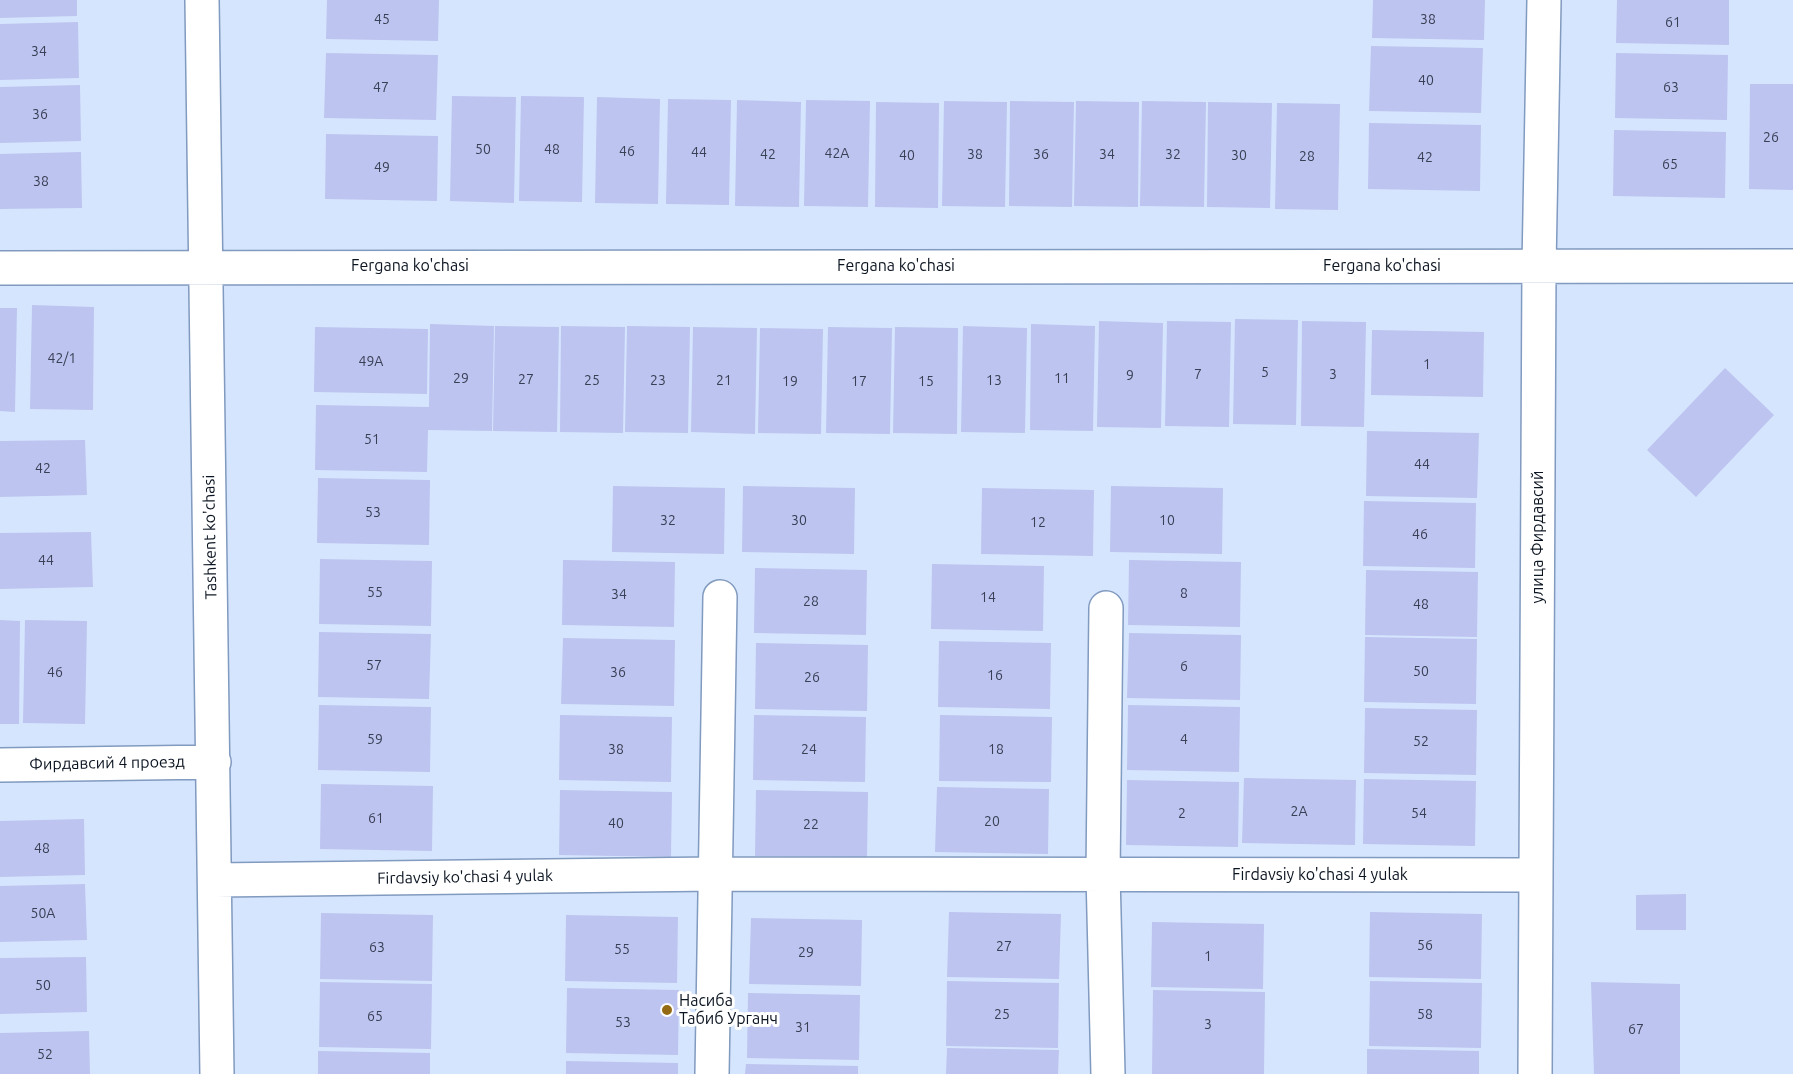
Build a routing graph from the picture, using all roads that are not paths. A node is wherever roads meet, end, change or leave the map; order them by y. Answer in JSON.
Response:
{"nodes":[{"id":1,"x":202,"y":0,"type":"edge"},
{"id":2,"x":1544,"y":0,"type":"edge"},
{"id":3,"x":1539,"y":266,"type":"junction"},
{"id":4,"x":1793,"y":266,"type":"edge"},
{"id":5,"x":206,"y":267,"type":"junction"},
{"id":6,"x":0,"y":268,"type":"edge"},
{"id":7,"x":720,"y":597,"type":"dead end"},
{"id":8,"x":1107,"y":608,"type":"dead end"},
{"id":9,"x":214,"y":762,"type":"junction"},
{"id":10,"x":0,"y":765,"type":"edge"},
{"id":11,"x":715,"y":874,"type":"junction"},
{"id":12,"x":1103,"y":874,"type":"junction"},
{"id":13,"x":1536,"y":875,"type":"junction"},
{"id":14,"x":215,"y":880,"type":"junction"},
{"id":15,"x":217,"y":1074,"type":"edge"},
{"id":16,"x":712,"y":1074,"type":"edge"},
{"id":17,"x":1107,"y":1074,"type":"edge"},
{"id":18,"x":1535,"y":1074,"type":"edge"}],
"edges":[{"from":1,"to":5,"type":"street","name":"Tashkent ko'chasi"},
{"from":2,"to":3,"type":"street","name":"улица Фирдавсий"},
{"from":3,"to":4,"type":"street","name":"Fergana ko'chasi"},
{"from":3,"to":5,"type":"street","name":"Fergana ko'chasi"},
{"from":3,"to":13,"type":"street","name":"улица Фирдавсий"},
{"from":5,"to":6,"type":"street","name":"Fergana ko'chasi"},
{"from":5,"to":9,"type":"street","name":"Tashkent ko'chasi"},
{"from":7,"to":11,"type":"street"},
{"from":8,"to":12,"type":"street"},
{"from":9,"to":10,"type":"street","name":"Фирдавсий 4 проезд"},
{"from":9,"to":14,"type":"street","name":"Tashkent ko'chasi"},
{"from":11,"to":12,"type":"street","name":"Firdavsiy ko'chasi 4 yulak"},
{"from":11,"to":14,"type":"street","name":"Firdavsiy ko'chasi 4 yulak"},
{"from":11,"to":16,"type":"street"},
{"from":12,"to":13,"type":"street","name":"Firdavsiy ko'chasi 4 yulak"},
{"from":12,"to":17,"type":"street"},
{"from":13,"to":18,"type":"street","name":"улица Фирдавсий"},
{"from":14,"to":15,"type":"street","name":"Tashkent ko'chasi"}]}
